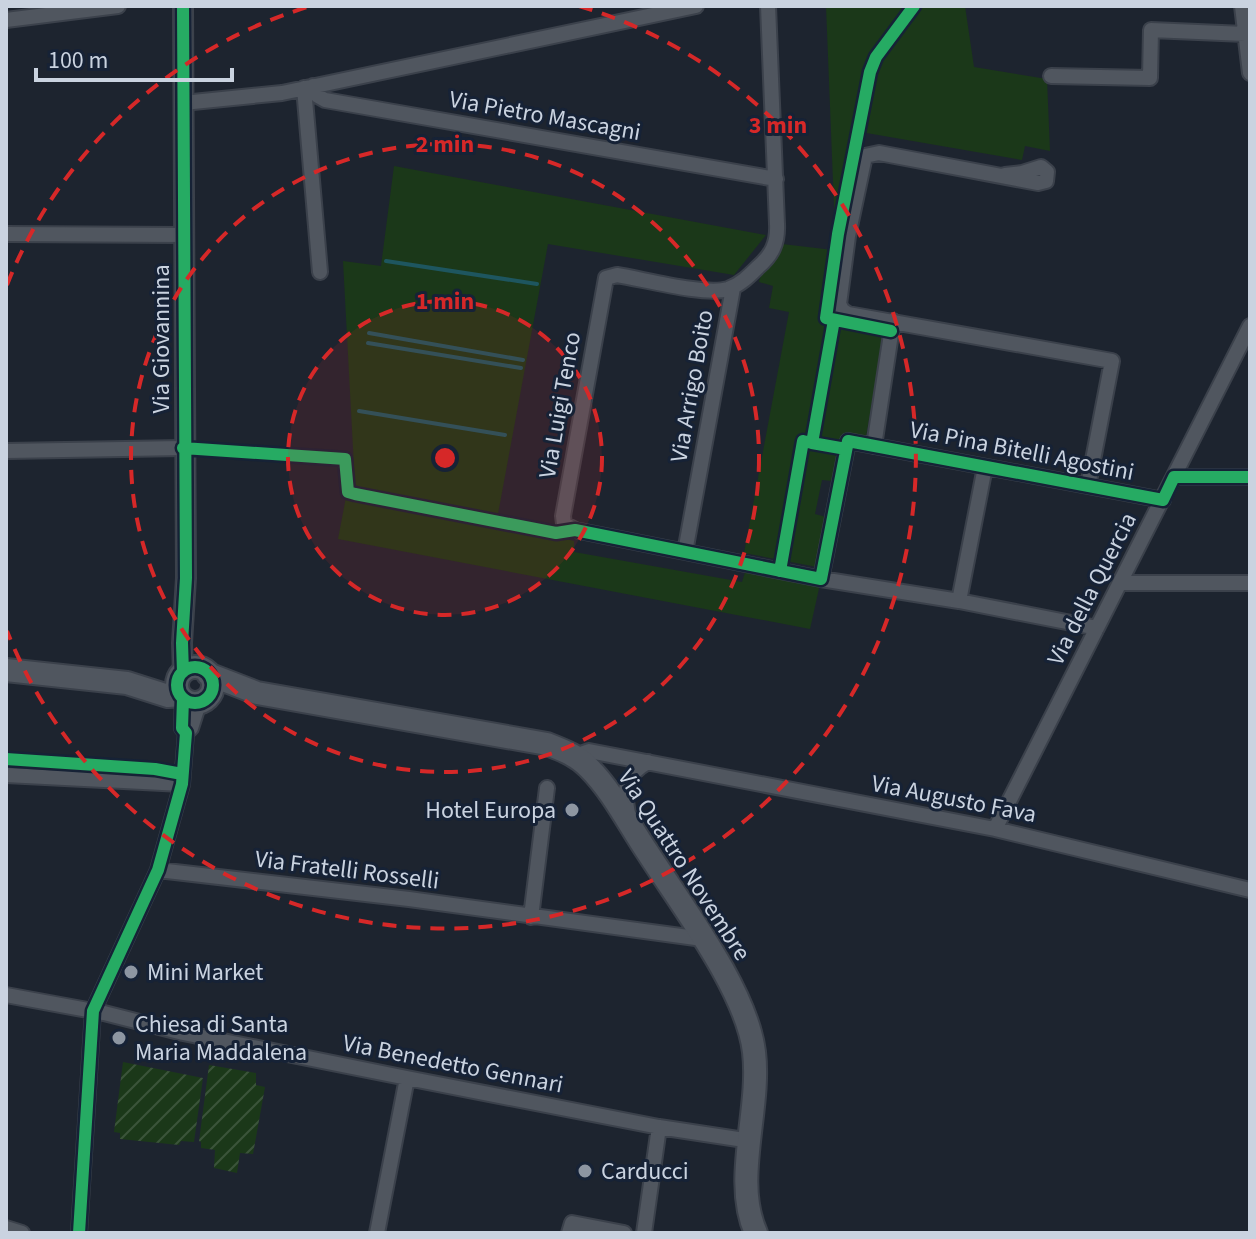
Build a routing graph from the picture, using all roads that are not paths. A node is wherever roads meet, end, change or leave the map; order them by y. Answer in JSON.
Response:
{"nodes":[{"id":1,"x":118,"y":6,"type":"edge"},
{"id":2,"x":183,"y":6,"type":"edge"},
{"id":3,"x":696,"y":6,"type":"edge"},
{"id":4,"x":768,"y":6,"type":"edge"},
{"id":5,"x":1242,"y":6,"type":"edge"},
{"id":6,"x":6,"y":20,"type":"edge"},
{"id":7,"x":1245,"y":34,"type":"junction"},
{"id":8,"x":1250,"y":73,"type":"edge"},
{"id":9,"x":1051,"y":76,"type":"dead end"},
{"id":10,"x":308,"y":87,"type":"junction"},
{"id":11,"x":183,"y":103,"type":"junction"},
{"id":12,"x":1005,"y":175,"type":"dead end"},
{"id":13,"x":776,"y":179,"type":"junction"},
{"id":14,"x":6,"y":234,"type":"edge"},
{"id":15,"x":183,"y":235,"type":"junction"},
{"id":16,"x":320,"y":272,"type":"dead end"},
{"id":17,"x":733,"y":288,"type":"junction"},
{"id":18,"x":893,"y":321,"type":"junction"},
{"id":19,"x":1250,"y":326,"type":"edge"},
{"id":20,"x":874,"y":446,"type":"junction"},
{"id":21,"x":183,"y":448,"type":"junction"},
{"id":22,"x":6,"y":451,"type":"edge"},
{"id":23,"x":259,"y":453,"type":"dead end"},
{"id":24,"x":985,"y":467,"type":"junction"},
{"id":25,"x":1174,"y":477,"type":"junction"},
{"id":26,"x":1250,"y":477,"type":"edge"},
{"id":27,"x":1088,"y":486,"type":"junction"},
{"id":28,"x":1163,"y":500,"type":"junction"},
{"id":29,"x":575,"y":530,"type":"junction"},
{"id":30,"x":685,"y":552,"type":"junction"},
{"id":31,"x":821,"y":579,"type":"junction"},
{"id":32,"x":1120,"y":583,"type":"junction"},
{"id":33,"x":1250,"y":583,"type":"edge"},
{"id":34,"x":959,"y":601,"type":"junction"},
{"id":35,"x":1097,"y":628,"type":"junction"},
{"id":36,"x":6,"y":670,"type":"edge"},
{"id":37,"x":192,"y":686,"type":"junction"},
{"id":38,"x":575,"y":756,"type":"junction"},
{"id":39,"x":648,"y":762,"type":"junction"},
{"id":40,"x":6,"y":775,"type":"edge"},
{"id":41,"x":182,"y":784,"type":"junction"},
{"id":42,"x":547,"y":788,"type":"dead end"},
{"id":43,"x":995,"y":829,"type":"junction"},
{"id":44,"x":633,"y":830,"type":"junction"},
{"id":45,"x":158,"y":870,"type":"junction"},
{"id":46,"x":1250,"y":890,"type":"edge"},
{"id":47,"x":531,"y":917,"type":"junction"},
{"id":48,"x":703,"y":939,"type":"junction"},
{"id":49,"x":6,"y":995,"type":"edge"},
{"id":50,"x":93,"y":1011,"type":"junction"},
{"id":51,"x":407,"y":1078,"type":"junction"},
{"id":52,"x":659,"y":1127,"type":"junction"},
{"id":53,"x":751,"y":1141,"type":"junction"},
{"id":54,"x":6,"y":1228,"type":"edge"},
{"id":55,"x":22,"y":1233,"type":"edge"},
{"id":56,"x":79,"y":1233,"type":"edge"},
{"id":57,"x":377,"y":1233,"type":"edge"},
{"id":58,"x":569,"y":1233,"type":"edge"},
{"id":59,"x":624,"y":1233,"type":"edge"},
{"id":60,"x":644,"y":1233,"type":"edge"},
{"id":61,"x":756,"y":1233,"type":"edge"}],
"edges":[{"from":1,"to":6,"type":"street"},
{"from":2,"to":11,"type":"street","name":"Via Giovannina"},
{"from":3,"to":10,"type":"street"},
{"from":4,"to":13,"type":"street","name":"Via Arrigo Boito"},
{"from":5,"to":7,"type":"street"},
{"from":7,"to":8,"type":"street"},
{"from":7,"to":9,"type":"street"},
{"from":10,"to":11,"type":"street"},
{"from":10,"to":13,"type":"street","name":"Via Pietro Mascagni"},
{"from":10,"to":16,"type":"street"},
{"from":11,"to":15,"type":"street","name":"Via Giovannina"},
{"from":12,"to":18,"type":"street"},
{"from":13,"to":17,"type":"street","name":"Via Arrigo Boito"},
{"from":14,"to":15,"type":"street"},
{"from":15,"to":21,"type":"street","name":"Via Giovannina"},
{"from":17,"to":29,"type":"street","name":"Via Luigi Tenco"},
{"from":17,"to":30,"type":"street","name":"Via Arrigo Boito"},
{"from":18,"to":20,"type":"street"},
{"from":18,"to":27,"type":"street"},
{"from":19,"to":25,"type":"street","name":"Via della Quercia"},
{"from":20,"to":24,"type":"street","name":"Via Pina Bitelli Agostini"},
{"from":20,"to":31,"type":"street"},
{"from":21,"to":22,"type":"street"},
{"from":21,"to":37,"type":"street","name":"Via Giovannina"},
{"from":23,"to":29,"type":"street"},
{"from":24,"to":27,"type":"street","name":"Via Pina Bitelli Agostini"},
{"from":24,"to":34,"type":"street"},
{"from":25,"to":26,"type":"street"},
{"from":25,"to":28,"type":"street","name":"Via della Quercia"},
{"from":27,"to":28,"type":"street","name":"Via Pina Bitelli Agostini"},
{"from":28,"to":32,"type":"street","name":"Via della Quercia"},
{"from":29,"to":30,"type":"street"},
{"from":30,"to":31,"type":"street"},
{"from":31,"to":34,"type":"street"},
{"from":32,"to":33,"type":"street"},
{"from":32,"to":35,"type":"street","name":"Via della Quercia"},
{"from":34,"to":35,"type":"street"},
{"from":35,"to":43,"type":"street","name":"Via della Quercia"},
{"from":36,"to":37,"type":"main road","name":"Via Quattro Novembre"},
{"from":37,"to":38,"type":"main road","name":"Via Quattro Novembre"},
{"from":37,"to":41,"type":"street"},
{"from":38,"to":39,"type":"street","name":"Via Augusto Fava"},
{"from":38,"to":44,"type":"main road","name":"Via Quattro Novembre"},
{"from":39,"to":43,"type":"street","name":"Via Augusto Fava"},
{"from":39,"to":44,"type":"street"},
{"from":40,"to":41,"type":"street"},
{"from":41,"to":45,"type":"street"},
{"from":42,"to":47,"type":"street"},
{"from":43,"to":46,"type":"street","name":"Via Augusto Fava"},
{"from":44,"to":48,"type":"main road","name":"Via Quattro Novembre"},
{"from":45,"to":47,"type":"street","name":"Via Fratelli Rosselli"},
{"from":45,"to":50,"type":"street"},
{"from":47,"to":48,"type":"street","name":"Via Fratelli Rosselli"},
{"from":48,"to":53,"type":"main road","name":"Via Quattro Novembre"},
{"from":49,"to":50,"type":"street","name":"Via Benedetto Gennari"},
{"from":50,"to":51,"type":"street","name":"Via Benedetto Gennari"},
{"from":50,"to":56,"type":"street"},
{"from":51,"to":52,"type":"street","name":"Via Benedetto Gennari"},
{"from":51,"to":57,"type":"street"},
{"from":52,"to":53,"type":"street","name":"Via Benedetto Gennari"},
{"from":52,"to":60,"type":"street"},
{"from":53,"to":61,"type":"main road","name":"Via Quattro Novembre"},
{"from":54,"to":55,"type":"street"},
{"from":58,"to":59,"type":"street"}]}
